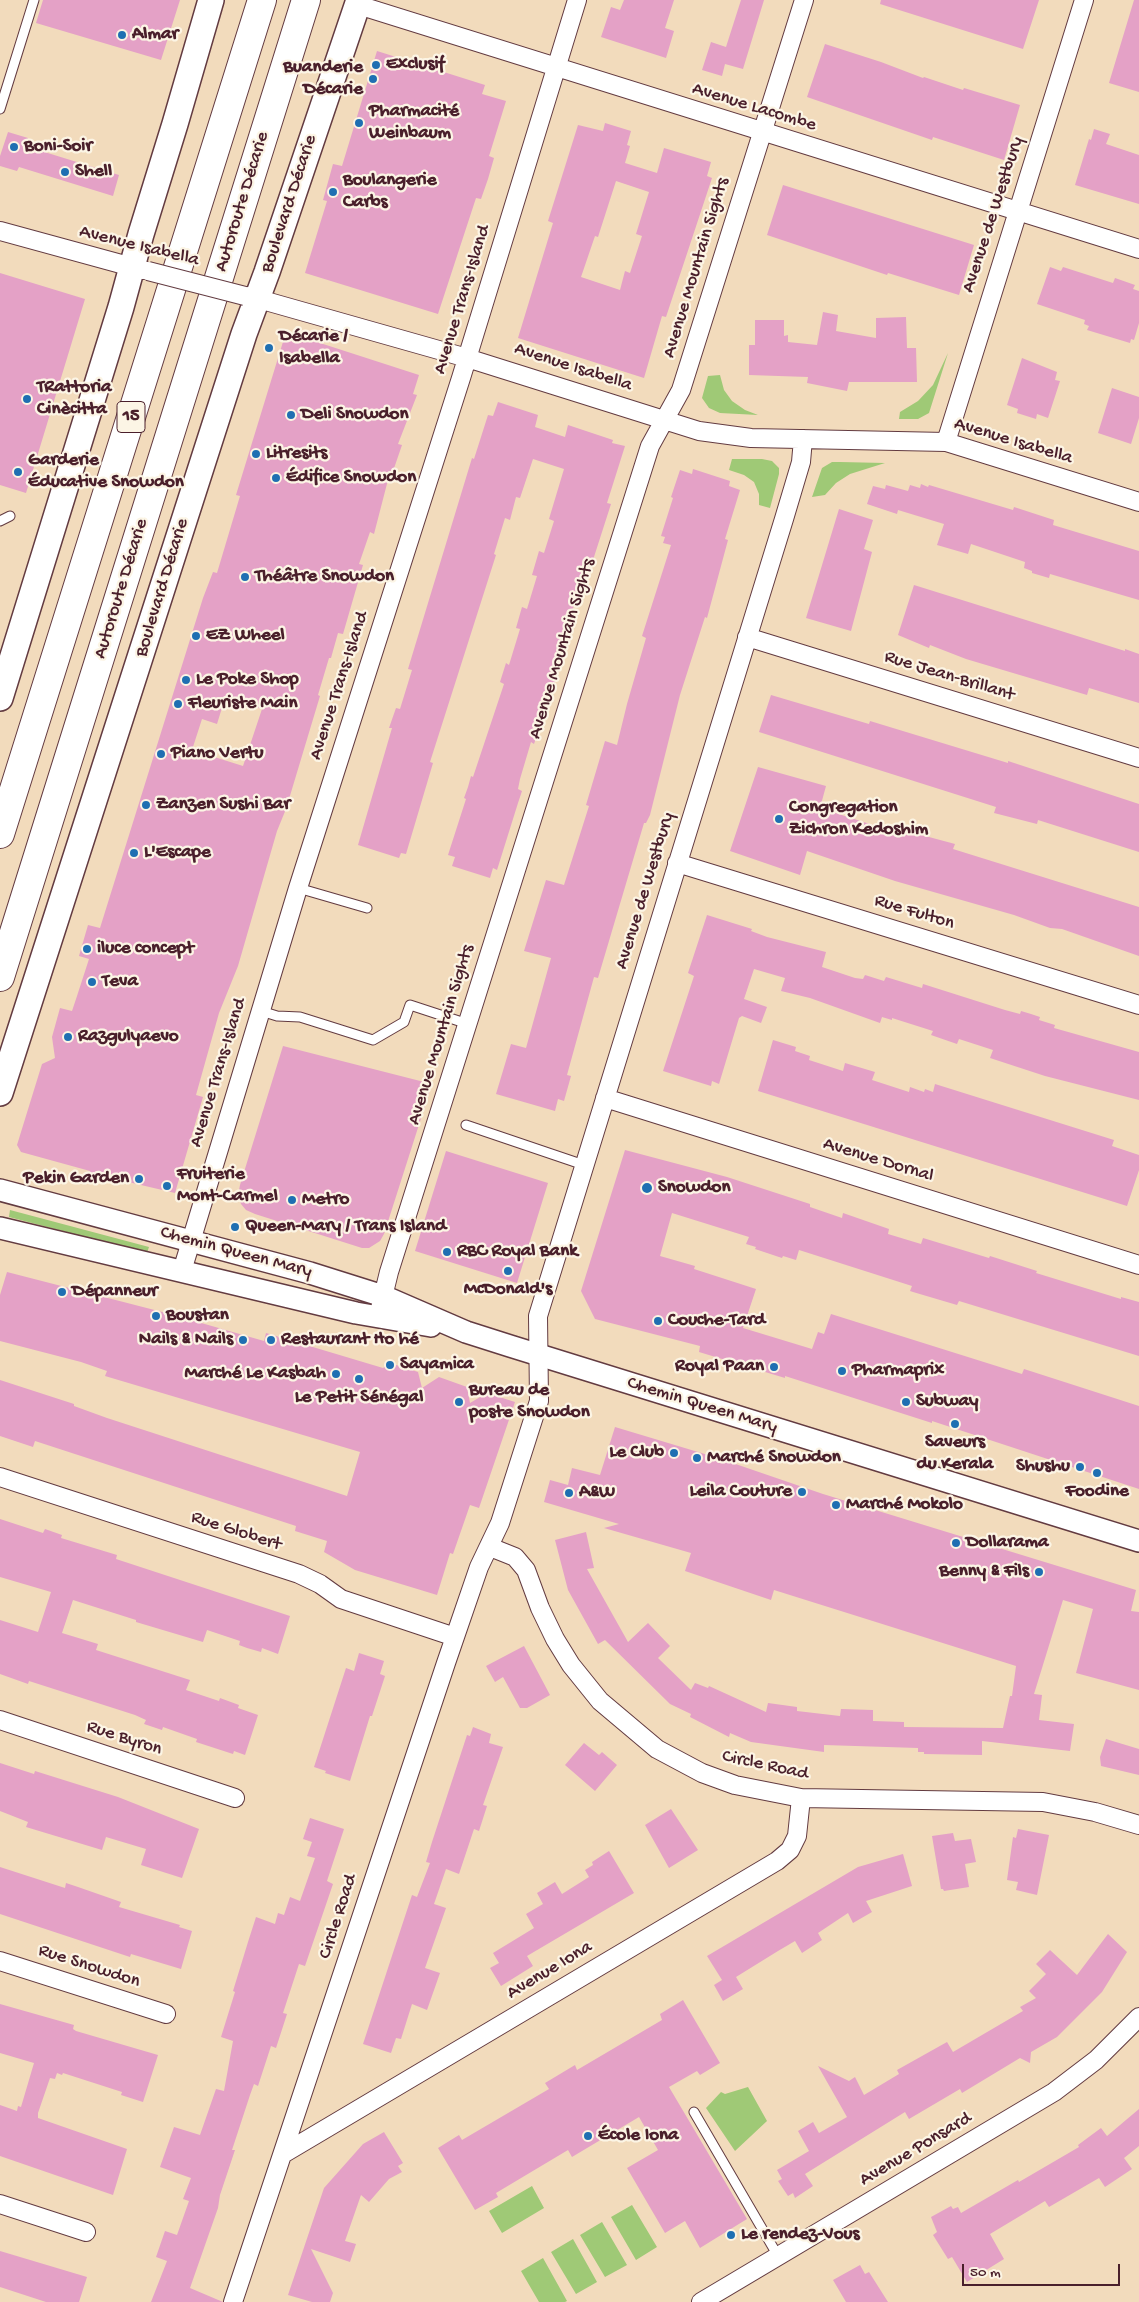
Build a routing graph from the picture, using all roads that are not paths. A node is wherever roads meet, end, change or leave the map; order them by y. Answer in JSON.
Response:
{"nodes":[{"id":1,"x":34,"y":0,"type":"edge"},
{"id":2,"x":211,"y":0,"type":"edge"},
{"id":3,"x":262,"y":0,"type":"edge"},
{"id":4,"x":306,"y":0,"type":"edge"},
{"id":5,"x":577,"y":0,"type":"edge"},
{"id":6,"x":804,"y":0,"type":"edge"},
{"id":7,"x":1084,"y":0,"type":"edge"},
{"id":8,"x":359,"y":3,"type":"edge"},
{"id":9,"x":556,"y":68,"type":"junction"},
{"id":10,"x":0,"y":109,"type":"edge"},
{"id":11,"x":762,"y":133,"type":"junction"},
{"id":12,"x":1017,"y":211,"type":"junction"},
{"id":13,"x":0,"y":232,"type":"edge"},
{"id":14,"x":1139,"y":249,"type":"edge"},
{"id":15,"x":140,"y":269,"type":"junction"},
{"id":16,"x":251,"y":297,"type":"junction"},
{"id":17,"x":467,"y":358,"type":"junction"},
{"id":18,"x":665,"y":420,"type":"junction"},
{"id":19,"x":803,"y":439,"type":"junction"},
{"id":20,"x":946,"y":442,"type":"junction"},
{"id":21,"x":1139,"y":502,"type":"edge"},
{"id":22,"x":10,"y":516,"type":"dead end"},
{"id":23,"x":0,"y":521,"type":"edge"},
{"id":24,"x":747,"y":636,"type":"junction"},
{"id":25,"x":1,"y":692,"type":"edge"},
{"id":26,"x":1139,"y":758,"type":"edge"},
{"id":27,"x":0,"y":834,"type":"edge"},
{"id":28,"x":677,"y":863,"type":"junction"},
{"id":29,"x":298,"y":888,"type":"junction"},
{"id":30,"x":367,"y":908,"type":"dead end"},
{"id":31,"x":0,"y":977,"type":"edge"},
{"id":32,"x":1139,"y":1005,"type":"edge"},
{"id":33,"x":261,"y":1011,"type":"junction"},
{"id":34,"x":468,"y":1024,"type":"junction"},
{"id":35,"x":0,"y":1093,"type":"edge"},
{"id":36,"x":605,"y":1098,"type":"junction"},
{"id":37,"x":466,"y":1125,"type":"dead end"},
{"id":38,"x":584,"y":1165,"type":"junction"},
{"id":39,"x":0,"y":1190,"type":"edge"},
{"id":40,"x":0,"y":1228,"type":"edge"},
{"id":41,"x":190,"y":1241,"type":"junction"},
{"id":42,"x":1139,"y":1264,"type":"edge"},
{"id":43,"x":182,"y":1271,"type":"junction"},
{"id":44,"x":383,"y":1296,"type":"junction"},
{"id":45,"x":378,"y":1317,"type":"junction"},
{"id":46,"x":466,"y":1332,"type":"junction"},
{"id":47,"x":539,"y":1356,"type":"junction"},
{"id":48,"x":0,"y":1477,"type":"edge"},
{"id":49,"x":1139,"y":1541,"type":"edge"},
{"id":50,"x":490,"y":1547,"type":"junction"},
{"id":51,"x":455,"y":1637,"type":"junction"},
{"id":52,"x":0,"y":1720,"type":"edge"},
{"id":53,"x":235,"y":1798,"type":"dead end"},
{"id":54,"x":801,"y":1798,"type":"junction"},
{"id":55,"x":1139,"y":1825,"type":"edge"},
{"id":56,"x":0,"y":1961,"type":"edge"},
{"id":57,"x":166,"y":2014,"type":"dead end"},
{"id":58,"x":1139,"y":2017,"type":"edge"},
{"id":59,"x":694,"y":2112,"type":"dead end"},
{"id":60,"x":283,"y":2154,"type":"junction"},
{"id":61,"x":0,"y":2204,"type":"edge"},
{"id":62,"x":86,"y":2232,"type":"dead end"},
{"id":63,"x":778,"y":2256,"type":"junction"},
{"id":64,"x":233,"y":2302,"type":"edge"},
{"id":65,"x":701,"y":2302,"type":"edge"}],
"edges":[{"from":1,"to":10,"type":"lane"},
{"from":2,"to":15,"type":"main road"},
{"from":3,"to":27,"type":"highway","number":"15"},
{"from":4,"to":31,"type":"highway","name":"Autoroute Décarie","number":"15"},
{"from":5,"to":9,"type":"street","name":"Avenue Trans-Island"},
{"from":6,"to":11,"type":"street","name":"Avenue Mountain Sights"},
{"from":7,"to":12,"type":"street","name":"Avenue de Westbury"},
{"from":8,"to":9,"type":"street","name":"Avenue Lacombe"},
{"from":8,"to":16,"type":"main road","name":"Boulevard Décarie"},
{"from":9,"to":11,"type":"street","name":"Avenue Lacombe"},
{"from":9,"to":17,"type":"street","name":"Avenue Trans-Island"},
{"from":11,"to":12,"type":"street","name":"Avenue Lacombe"},
{"from":11,"to":18,"type":"street","name":"Avenue Mountain Sights"},
{"from":12,"to":14,"type":"street","name":"Avenue Lacombe"},
{"from":12,"to":20,"type":"street","name":"Avenue de Westbury"},
{"from":13,"to":15,"type":"street","name":"Avenue Isabella"},
{"from":15,"to":16,"type":"street","name":"Avenue Isabella","bridge":true},
{"from":15,"to":25,"type":"main road"},
{"from":16,"to":17,"type":"street","name":"Avenue Isabella"},
{"from":16,"to":35,"type":"main road","name":"Boulevard Décarie"},
{"from":17,"to":18,"type":"street","name":"Avenue Isabella"},
{"from":17,"to":29,"type":"street","name":"Avenue Trans-Island"},
{"from":18,"to":19,"type":"street","name":"Avenue Isabella"},
{"from":18,"to":34,"type":"street","name":"Avenue Mountain Sights"},
{"from":19,"to":20,"type":"street","name":"Avenue Isabella"},
{"from":19,"to":24,"type":"street","name":"Avenue de Westbury"},
{"from":20,"to":21,"type":"street","name":"Avenue Isabella"},
{"from":22,"to":23,"type":"lane"},
{"from":24,"to":26,"type":"street","name":"Rue Jean-Brillant"},
{"from":24,"to":28,"type":"street","name":"Avenue de Westbury"},
{"from":28,"to":32,"type":"street","name":"Rue Fulton"},
{"from":28,"to":36,"type":"street","name":"Avenue de Westbury"},
{"from":29,"to":30,"type":"lane"},
{"from":29,"to":33,"type":"street","name":"Avenue Trans-Island"},
{"from":33,"to":34,"type":"lane"},
{"from":33,"to":41,"type":"street","name":"Avenue Trans-Island"},
{"from":34,"to":44,"type":"street","name":"Avenue Mountain Sights"},
{"from":36,"to":38,"type":"street","name":"Avenue de Westbury"},
{"from":36,"to":42,"type":"street","name":"Avenue Dornal"},
{"from":37,"to":38,"type":"lane"},
{"from":38,"to":47,"type":"street","name":"Avenue de Westbury"},
{"from":39,"to":41,"type":"street","name":"Chemin Queen Mary"},
{"from":40,"to":43,"type":"street","name":"Chemin Queen Mary"},
{"from":41,"to":43,"type":"street","name":"Avenue Trans-Island"},
{"from":41,"to":44,"type":"street","name":"Chemin Queen Mary"},
{"from":43,"to":45,"type":"street","name":"Chemin Queen Mary"},
{"from":44,"to":45,"type":"street","name":"Avenue Mountain Sights"},
{"from":44,"to":46,"type":"street","name":"Chemin Queen Mary"},
{"from":45,"to":46,"type":"street","name":"Chemin Queen Mary"},
{"from":46,"to":47,"type":"street","name":"Chemin Queen Mary"},
{"from":47,"to":49,"type":"street","name":"Chemin Queen Mary"},
{"from":47,"to":50,"type":"street","name":"Circle Road"},
{"from":48,"to":51,"type":"street","name":"Rue Globert"},
{"from":50,"to":51,"type":"street","name":"Circle Road"},
{"from":50,"to":54,"type":"street","name":"Circle Road"},
{"from":51,"to":60,"type":"street","name":"Circle Road"},
{"from":52,"to":53,"type":"street","name":"Rue Byron"},
{"from":54,"to":55,"type":"street","name":"Circle Road"},
{"from":54,"to":60,"type":"street","name":"Avenue Iona"},
{"from":56,"to":57,"type":"street","name":"Rue Snowdon"},
{"from":58,"to":63,"type":"street","name":"Avenue Ponsard"},
{"from":59,"to":63,"type":"lane"},
{"from":60,"to":64,"type":"street","name":"Circle Road"},
{"from":61,"to":62,"type":"street"},
{"from":63,"to":65,"type":"street","name":"Avenue Ponsard"}]}
